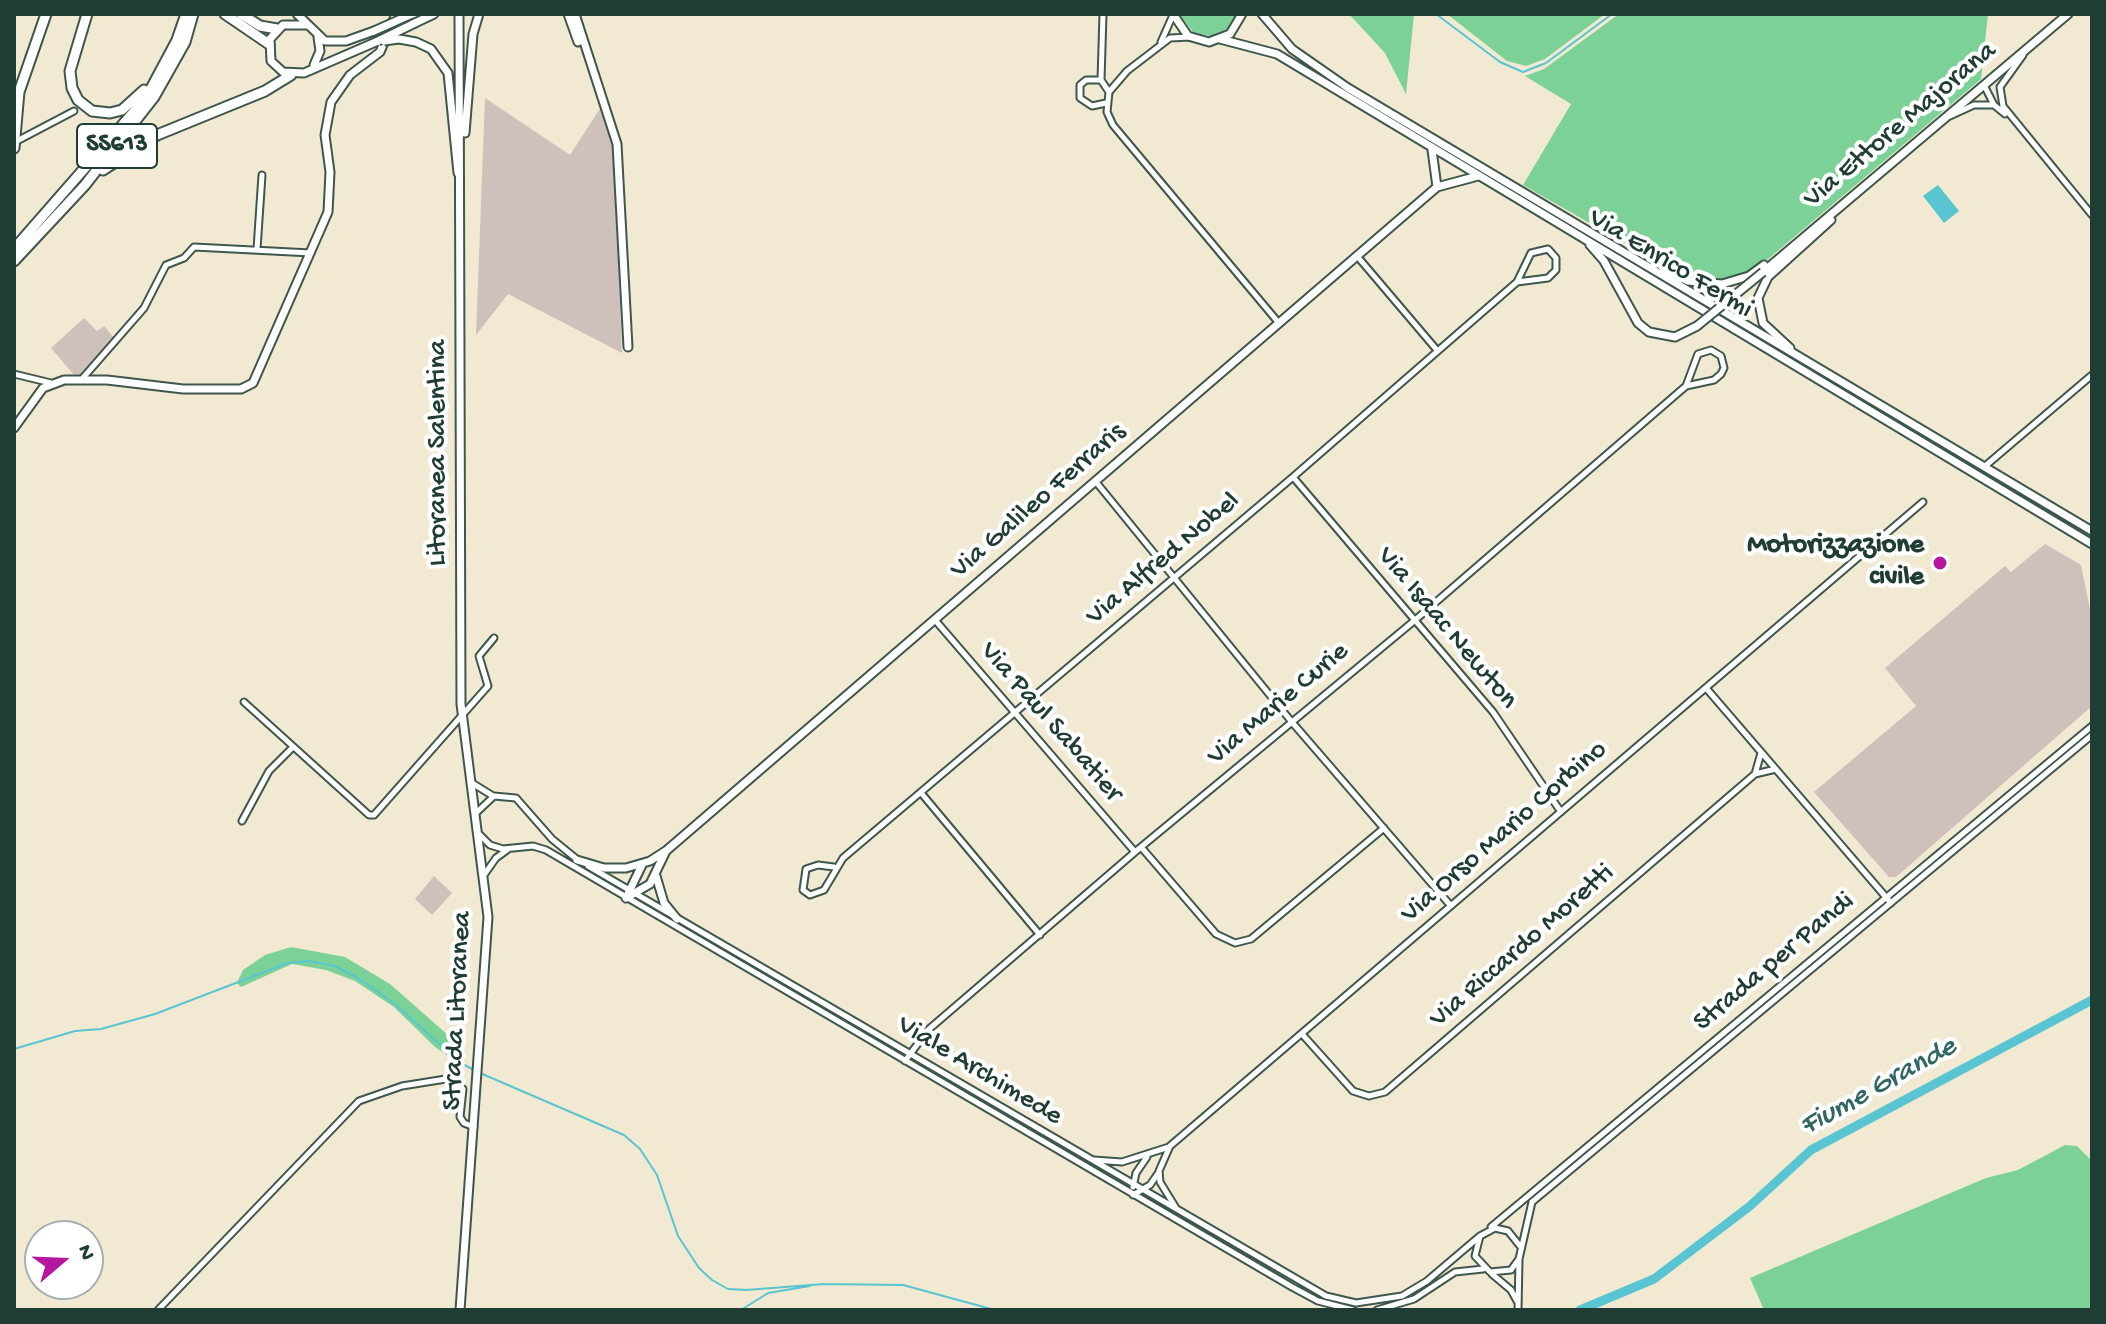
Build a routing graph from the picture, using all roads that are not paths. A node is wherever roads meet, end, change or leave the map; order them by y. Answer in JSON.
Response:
{"nodes":[{"id":1,"x":87,"y":14,"type":"edge"},
{"id":2,"x":186,"y":14,"type":"edge"},
{"id":3,"x":193,"y":14,"type":"edge"},
{"id":4,"x":241,"y":14,"type":"edge"},
{"id":5,"x":297,"y":14,"type":"edge"},
{"id":6,"x":396,"y":14,"type":"edge"},
{"id":7,"x":412,"y":14,"type":"edge"},
{"id":8,"x":434,"y":14,"type":"edge"},
{"id":9,"x":459,"y":14,"type":"edge"},
{"id":10,"x":479,"y":14,"type":"edge"},
{"id":11,"x":568,"y":14,"type":"edge"},
{"id":12,"x":575,"y":14,"type":"edge"},
{"id":13,"x":1103,"y":14,"type":"edge"},
{"id":14,"x":1173,"y":14,"type":"edge"},
{"id":15,"x":1242,"y":14,"type":"edge"},
{"id":16,"x":1262,"y":14,"type":"edge"},
{"id":17,"x":2068,"y":14,"type":"edge"},
{"id":18,"x":227,"y":15,"type":"edge"},
{"id":19,"x":46,"y":17,"type":"edge"},
{"id":20,"x":306,"y":25,"type":"junction"},
{"id":21,"x":277,"y":29,"type":"junction"},
{"id":22,"x":318,"y":36,"type":"junction"},
{"id":23,"x":1190,"y":37,"type":"junction"},
{"id":24,"x":1220,"y":39,"type":"junction"},
{"id":25,"x":378,"y":41,"type":"junction"},
{"id":26,"x":1161,"y":43,"type":"junction"},
{"id":27,"x":269,"y":44,"type":"junction"},
{"id":28,"x":2025,"y":51,"type":"junction"},
{"id":29,"x":588,"y":56,"type":"junction"},
{"id":30,"x":163,"y":65,"type":"junction"},
{"id":31,"x":314,"y":65,"type":"junction"},
{"id":32,"x":291,"y":75,"type":"junction"},
{"id":33,"x":1101,"y":80,"type":"junction"},
{"id":34,"x":1984,"y":85,"type":"junction"},
{"id":35,"x":1109,"y":92,"type":"junction"},
{"id":36,"x":1999,"y":96,"type":"junction"},
{"id":37,"x":1106,"y":103,"type":"junction"},
{"id":38,"x":1994,"y":105,"type":"junction"},
{"id":39,"x":74,"y":111,"type":"dead end"},
{"id":40,"x":1946,"y":117,"type":"junction"},
{"id":41,"x":2012,"y":120,"type":"junction"},
{"id":42,"x":15,"y":142,"type":"edge"},
{"id":43,"x":14,"y":148,"type":"edge"},
{"id":44,"x":1431,"y":149,"type":"junction"},
{"id":45,"x":262,"y":175,"type":"dead end"},
{"id":46,"x":1478,"y":176,"type":"junction"},
{"id":47,"x":85,"y":185,"type":"junction"},
{"id":48,"x":1437,"y":187,"type":"junction"},
{"id":49,"x":461,"y":191,"type":"junction"},
{"id":50,"x":1842,"y":206,"type":"junction"},
{"id":51,"x":2092,"y":215,"type":"edge"},
{"id":52,"x":1586,"y":240,"type":"junction"},
{"id":53,"x":14,"y":249,"type":"edge"},
{"id":54,"x":257,"y":249,"type":"junction"},
{"id":55,"x":312,"y":254,"type":"junction"},
{"id":56,"x":1356,"y":256,"type":"junction"},
{"id":57,"x":14,"y":261,"type":"edge"},
{"id":58,"x":1641,"y":261,"type":"junction"},
{"id":59,"x":1517,"y":282,"type":"junction"},
{"id":60,"x":1278,"y":322,"type":"junction"},
{"id":61,"x":628,"y":347,"type":"dead end"},
{"id":62,"x":1436,"y":349,"type":"junction"},
{"id":63,"x":1803,"y":361,"type":"junction"},
{"id":64,"x":14,"y":374,"type":"edge"},
{"id":65,"x":2092,"y":375,"type":"edge"},
{"id":66,"x":82,"y":379,"type":"junction"},
{"id":67,"x":51,"y":383,"type":"junction"},
{"id":68,"x":1686,"y":386,"type":"junction"},
{"id":69,"x":14,"y":428,"type":"edge"},
{"id":70,"x":1984,"y":467,"type":"junction"},
{"id":71,"x":1293,"y":477,"type":"junction"},
{"id":72,"x":1096,"y":482,"type":"junction"},
{"id":73,"x":1923,"y":502,"type":"dead end"},
{"id":74,"x":2092,"y":531,"type":"edge"},
{"id":75,"x":2092,"y":544,"type":"edge"},
{"id":76,"x":1174,"y":578,"type":"junction"},
{"id":77,"x":935,"y":620,"type":"junction"},
{"id":78,"x":1414,"y":621,"type":"junction"},
{"id":79,"x":494,"y":638,"type":"dead end"},
{"id":80,"x":1706,"y":688,"type":"junction"},
{"id":81,"x":244,"y":702,"type":"dead end"},
{"id":82,"x":1014,"y":711,"type":"junction"},
{"id":83,"x":462,"y":714,"type":"junction"},
{"id":84,"x":1291,"y":721,"type":"junction"},
{"id":85,"x":2092,"y":726,"type":"edge"},
{"id":86,"x":2092,"y":735,"type":"edge"},
{"id":87,"x":293,"y":747,"type":"junction"},
{"id":88,"x":1761,"y":752,"type":"junction"},
{"id":89,"x":1776,"y":769,"type":"junction"},
{"id":90,"x":1755,"y":774,"type":"junction"},
{"id":91,"x":472,"y":783,"type":"junction"},
{"id":92,"x":922,"y":794,"type":"junction"},
{"id":93,"x":494,"y":796,"type":"junction"},
{"id":94,"x":1561,"y":812,"type":"junction"},
{"id":95,"x":476,"y":814,"type":"junction"},
{"id":96,"x":242,"y":821,"type":"dead end"},
{"id":97,"x":1384,"y":828,"type":"junction"},
{"id":98,"x":478,"y":833,"type":"junction"},
{"id":99,"x":509,"y":849,"type":"junction"},
{"id":100,"x":667,"y":850,"type":"junction"},
{"id":101,"x":1138,"y":850,"type":"junction"},
{"id":102,"x":577,"y":860,"type":"junction"},
{"id":103,"x":642,"y":865,"type":"junction"},
{"id":104,"x":834,"y":867,"type":"junction"},
{"id":105,"x":656,"y":873,"type":"junction"},
{"id":106,"x":484,"y":875,"type":"junction"},
{"id":107,"x":630,"y":894,"type":"junction"},
{"id":108,"x":1885,"y":896,"type":"junction"},
{"id":109,"x":1891,"y":903,"type":"junction"},
{"id":110,"x":1451,"y":906,"type":"junction"},
{"id":111,"x":677,"y":919,"type":"junction"},
{"id":112,"x":1040,"y":935,"type":"junction"},
{"id":113,"x":1302,"y":1034,"type":"junction"},
{"id":114,"x":910,"y":1054,"type":"junction"},
{"id":115,"x":905,"y":1061,"type":"junction"},
{"id":116,"x":475,"y":1127,"type":"junction"},
{"id":117,"x":1170,"y":1146,"type":"junction"},
{"id":118,"x":1081,"y":1155,"type":"junction"},
{"id":119,"x":1148,"y":1156,"type":"junction"},
{"id":120,"x":1159,"y":1171,"type":"junction"},
{"id":121,"x":1133,"y":1186,"type":"junction"},
{"id":122,"x":1141,"y":1190,"type":"junction"},
{"id":123,"x":1133,"y":1195,"type":"junction"},
{"id":124,"x":1179,"y":1212,"type":"junction"},
{"id":125,"x":1482,"y":1234,"type":"junction"},
{"id":126,"x":1520,"y":1246,"type":"junction"},
{"id":127,"x":1519,"y":1259,"type":"junction"},
{"id":128,"x":1486,"y":1271,"type":"junction"},
{"id":129,"x":1518,"y":1308,"type":"edge"},
{"id":130,"x":158,"y":1310,"type":"edge"},
{"id":131,"x":460,"y":1310,"type":"edge"},
{"id":132,"x":1353,"y":1310,"type":"edge"},
{"id":133,"x":1377,"y":1310,"type":"edge"}],
"edges":[{"from":1,"to":30,"type":"highway"},
{"from":2,"to":30,"type":"highway","number":"SS613"},
{"from":3,"to":47,"type":"highway","number":"SS613"},
{"from":4,"to":21,"type":"highway"},
{"from":5,"to":20,"type":"street"},
{"from":6,"to":55,"type":"street"},
{"from":7,"to":22,"type":"street","bridge":true},
{"from":8,"to":25,"type":"street","bridge":true},
{"from":9,"to":49,"type":"street"},
{"from":10,"to":49,"type":"street"},
{"from":11,"to":29,"type":"street"},
{"from":12,"to":29,"type":"street"},
{"from":13,"to":33,"type":"street"},
{"from":14,"to":23,"type":"street"},
{"from":14,"to":26,"type":"street"},
{"from":15,"to":24,"type":"street"},
{"from":16,"to":58,"type":"street","name":"Via Enrico Fermi"},
{"from":17,"to":28,"type":"street","name":"Via Ettore Majorana"},
{"from":18,"to":27,"type":"highway"},
{"from":19,"to":42,"type":"highway"},
{"from":20,"to":21,"type":"street"},
{"from":20,"to":22,"type":"street"},
{"from":21,"to":27,"type":"street"},
{"from":22,"to":31,"type":"street"},
{"from":23,"to":24,"type":"street","name":"Via Enrico Fermi"},
{"from":23,"to":26,"type":"street"},
{"from":24,"to":44,"type":"street","name":"Via Enrico Fermi"},
{"from":25,"to":31,"type":"street"},
{"from":25,"to":49,"type":"street","bridge":true},
{"from":26,"to":35,"type":"street"},
{"from":27,"to":32,"type":"street"},
{"from":28,"to":34,"type":"street","name":"Via Ettore Majorana"},
{"from":28,"to":36,"type":"street"},
{"from":29,"to":61,"type":"street"},
{"from":30,"to":53,"type":"highway","number":"SS613"},
{"from":31,"to":32,"type":"street"},
{"from":32,"to":47,"type":"highway"},
{"from":33,"to":35,"type":"street"},
{"from":33,"to":37,"type":"street"},
{"from":34,"to":36,"type":"street"},
{"from":34,"to":38,"type":"street"},
{"from":34,"to":40,"type":"street","name":"Via Ettore Majorana"},
{"from":35,"to":37,"type":"street"},
{"from":36,"to":41,"type":"street"},
{"from":37,"to":60,"type":"street"},
{"from":38,"to":40,"type":"street"},
{"from":38,"to":41,"type":"street"},
{"from":39,"to":42,"type":"street"},
{"from":40,"to":50,"type":"street","name":"Via Ettore Majorana"},
{"from":41,"to":51,"type":"street"},
{"from":42,"to":43,"type":"highway"},
{"from":44,"to":46,"type":"street","name":"Via Enrico Fermi"},
{"from":44,"to":48,"type":"street"},
{"from":45,"to":54,"type":"street"},
{"from":46,"to":48,"type":"street"},
{"from":46,"to":52,"type":"street","name":"Via Enrico Fermi"},
{"from":47,"to":57,"type":"highway","number":"SS613"},
{"from":48,"to":56,"type":"street","name":"Via Galileo Ferraris"},
{"from":49,"to":83,"type":"street","name":"Litoranea Salentina"},
{"from":50,"to":52,"type":"street","name":"Via Ettore Majorana","bridge":true},
{"from":50,"to":58,"type":"street"},
{"from":50,"to":63,"type":"street"},
{"from":52,"to":75,"type":"street","name":"Via Enrico Fermi"},
{"from":54,"to":55,"type":"street"},
{"from":54,"to":66,"type":"street"},
{"from":55,"to":66,"type":"street"},
{"from":56,"to":60,"type":"street","name":"Via Galileo Ferraris"},
{"from":56,"to":62,"type":"street"},
{"from":58,"to":63,"type":"street","name":"Via Enrico Fermi"},
{"from":59,"to":59,"type":"street","name":"Via Alfred Nobel"},
{"from":59,"to":62,"type":"street","name":"Via Alfred Nobel"},
{"from":60,"to":72,"type":"street","name":"Via Galileo Ferraris"},
{"from":62,"to":71,"type":"street","name":"Via Alfred Nobel"},
{"from":63,"to":70,"type":"street","name":"Via Enrico Fermi"},
{"from":64,"to":67,"type":"street"},
{"from":65,"to":70,"type":"street"},
{"from":66,"to":67,"type":"street"},
{"from":67,"to":69,"type":"street"},
{"from":68,"to":68,"type":"street","name":"Via Marie Curie"},
{"from":68,"to":78,"type":"street","name":"Via Marie Curie"},
{"from":70,"to":74,"type":"street","name":"Via Enrico Fermi"},
{"from":71,"to":76,"type":"street","name":"Via Alfred Nobel"},
{"from":71,"to":78,"type":"street","name":"Via Isaac Newton"},
{"from":72,"to":76,"type":"street"},
{"from":72,"to":77,"type":"street","name":"Via Galileo Ferraris"},
{"from":73,"to":80,"type":"street","name":"Via Orso Mario Corbino"},
{"from":76,"to":82,"type":"street","name":"Via Alfred Nobel"},
{"from":76,"to":84,"type":"street"},
{"from":77,"to":82,"type":"street","name":"Via Paul Sabatier"},
{"from":77,"to":100,"type":"street","name":"Via Galileo Ferraris"},
{"from":78,"to":84,"type":"street","name":"Via Marie Curie"},
{"from":78,"to":94,"type":"street","name":"Via Isaac Newton"},
{"from":79,"to":83,"type":"street"},
{"from":80,"to":88,"type":"street"},
{"from":80,"to":94,"type":"street","name":"Via Orso Mario Corbino"},
{"from":81,"to":87,"type":"street"},
{"from":82,"to":92,"type":"street","name":"Via Alfred Nobel"},
{"from":82,"to":101,"type":"street","name":"Via Paul Sabatier"},
{"from":83,"to":87,"type":"street"},
{"from":83,"to":91,"type":"street","name":"Strada Litoranea"},
{"from":84,"to":97,"type":"street"},
{"from":84,"to":101,"type":"street","name":"Via Marie Curie"},
{"from":85,"to":108,"type":"street","name":"Strada per Pandi"},
{"from":86,"to":109,"type":"street","name":"Strada per Pandi"},
{"from":87,"to":96,"type":"street"},
{"from":88,"to":89,"type":"street"},
{"from":88,"to":90,"type":"street"},
{"from":89,"to":90,"type":"street","name":"Via Riccardo Moretti"},
{"from":89,"to":108,"type":"street"},
{"from":90,"to":113,"type":"street","name":"Via Riccardo Moretti"},
{"from":91,"to":93,"type":"street","name":"Viale Archimede"},
{"from":91,"to":95,"type":"street","name":"Strada Litoranea"},
{"from":92,"to":104,"type":"street","name":"Via Alfred Nobel"},
{"from":92,"to":112,"type":"street"},
{"from":93,"to":95,"type":"street"},
{"from":93,"to":102,"type":"street","name":"Viale Archimede"},
{"from":94,"to":110,"type":"street","name":"Via Orso Mario Corbino"},
{"from":95,"to":98,"type":"street","name":"Strada Litoranea"},
{"from":97,"to":101,"type":"street","name":"Via Paul Sabatier"},
{"from":97,"to":110,"type":"street"},
{"from":98,"to":99,"type":"street","name":"Viale Archimede"},
{"from":98,"to":106,"type":"street","name":"Strada Litoranea"},
{"from":99,"to":106,"type":"street"},
{"from":99,"to":107,"type":"street","name":"Viale Archimede"},
{"from":100,"to":103,"type":"street","name":"Via Galileo Ferraris"},
{"from":100,"to":105,"type":"street","name":"Via Galileo Ferraris"},
{"from":101,"to":112,"type":"street","name":"Via Marie Curie"},
{"from":102,"to":103,"type":"street","name":"Via Galileo Ferraris"},
{"from":102,"to":107,"type":"street","name":"Viale Archimede"},
{"from":103,"to":107,"type":"street"},
{"from":104,"to":104,"type":"street","name":"Via Alfred Nobel"},
{"from":105,"to":107,"type":"street","name":"Via Galileo Ferraris"},
{"from":105,"to":111,"type":"street"},
{"from":106,"to":116,"type":"street","name":"Strada Litoranea"},
{"from":107,"to":111,"type":"street","name":"Viale Archimede"},
{"from":107,"to":115,"type":"street","name":"Viale Archimede"},
{"from":108,"to":109,"type":"street"},
{"from":108,"to":125,"type":"street","name":"Strada per Pandi"},
{"from":109,"to":126,"type":"street","name":"Strada per Pandi"},
{"from":110,"to":113,"type":"street","name":"Via Orso Mario Corbino"},
{"from":111,"to":114,"type":"street","name":"Viale Archimede"},
{"from":112,"to":114,"type":"street","name":"Via Marie Curie"},
{"from":113,"to":117,"type":"street","name":"Via Orso Mario Corbino"},
{"from":114,"to":115,"type":"street","name":"Via Marie Curie"},
{"from":114,"to":118,"type":"street","name":"Viale Archimede"},
{"from":115,"to":123,"type":"street","name":"Viale Archimede"},
{"from":116,"to":130,"type":"street"},
{"from":116,"to":131,"type":"street","name":"Strada Litoranea"},
{"from":117,"to":119,"type":"street"},
{"from":117,"to":120,"type":"street","name":"Via Orso Mario Corbino"},
{"from":118,"to":119,"type":"street"},
{"from":118,"to":121,"type":"street","name":"Viale Archimede"},
{"from":119,"to":121,"type":"street"},
{"from":120,"to":122,"type":"street","name":"Via Orso Mario Corbino"},
{"from":120,"to":124,"type":"street"},
{"from":121,"to":122,"type":"street","name":"Viale Archimede"},
{"from":121,"to":123,"type":"street"},
{"from":122,"to":123,"type":"street","name":"Via Orso Mario Corbino"},
{"from":122,"to":124,"type":"street","name":"Viale Archimede"},
{"from":123,"to":132,"type":"street","name":"Viale Archimede"},
{"from":124,"to":125,"type":"street","name":"Viale Archimede"},
{"from":125,"to":126,"type":"street"},
{"from":125,"to":128,"type":"street"},
{"from":126,"to":127,"type":"street","name":"Strada per Pandi"},
{"from":127,"to":128,"type":"street"},
{"from":127,"to":129,"type":"street","name":"Strada per Pandi"},
{"from":128,"to":129,"type":"street"},
{"from":128,"to":133,"type":"street"}]}
